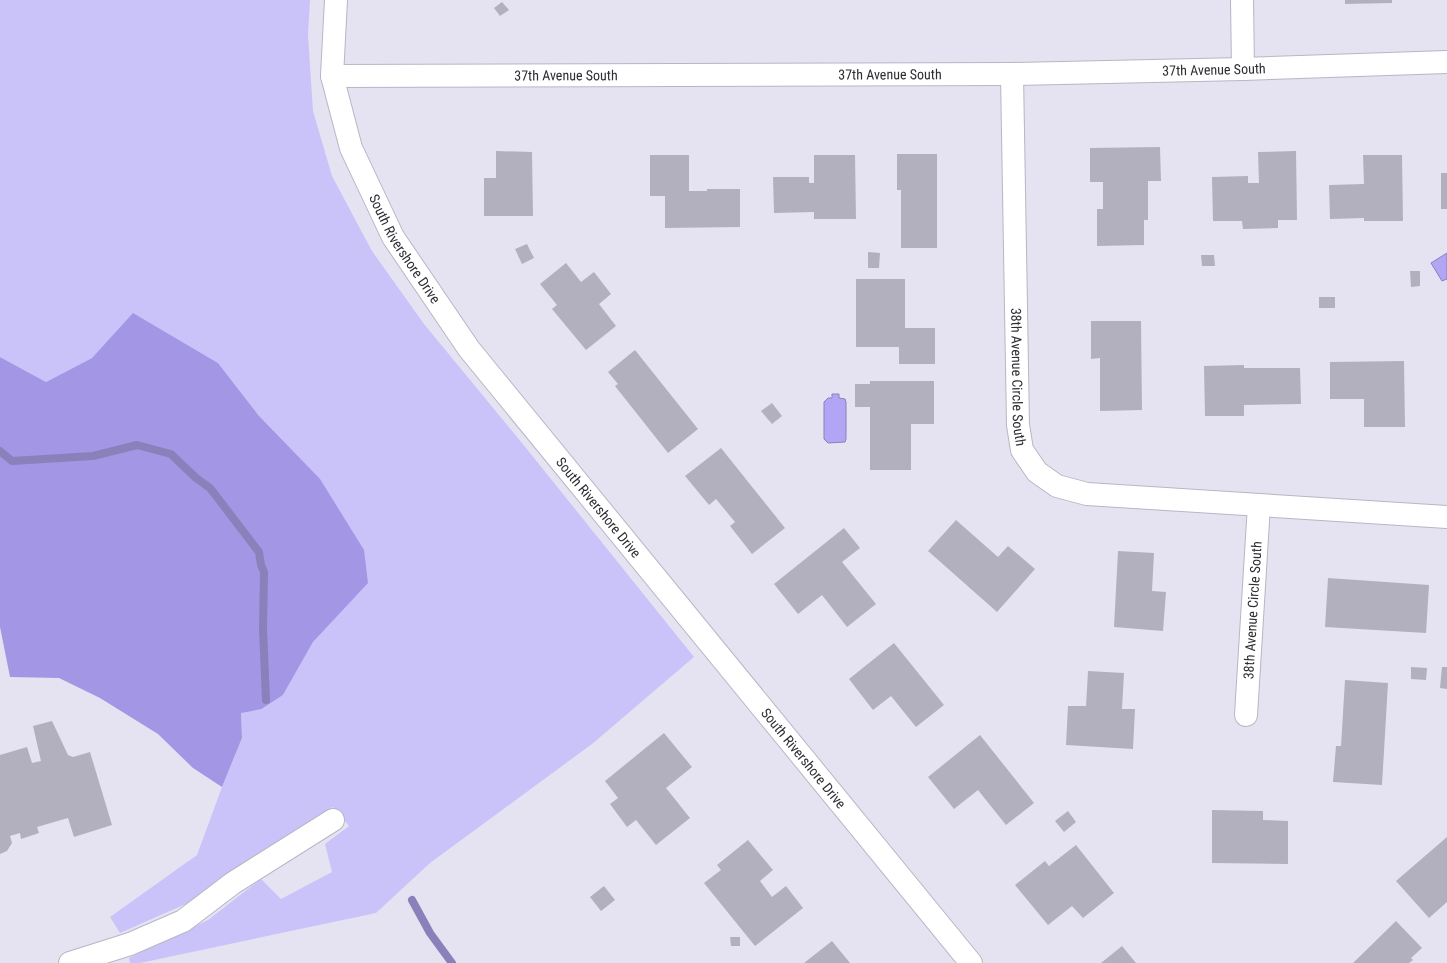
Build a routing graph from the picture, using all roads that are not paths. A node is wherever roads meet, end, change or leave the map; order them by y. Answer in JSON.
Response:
{"nodes":[{"id":1,"x":336,"y":0,"type":"edge"},
{"id":2,"x":1242,"y":0,"type":"edge"},
{"id":3,"x":1447,"y":62,"type":"edge"},
{"id":4,"x":1243,"y":69,"type":"junction"},
{"id":5,"x":1012,"y":74,"type":"junction"},
{"id":6,"x":332,"y":76,"type":"junction"},
{"id":7,"x":1259,"y":505,"type":"junction"},
{"id":8,"x":1447,"y":517,"type":"edge"},
{"id":9,"x":1246,"y":715,"type":"dead end"},
{"id":10,"x":333,"y":820,"type":"dead end"},
{"id":11,"x":70,"y":962,"type":"edge"},
{"id":12,"x":971,"y":963,"type":"edge"}],
"edges":[{"from":1,"to":6,"type":"street","name":"South Rivershore Drive"},
{"from":2,"to":4,"type":"street"},
{"from":3,"to":4,"type":"street","name":"37th Avenue South"},
{"from":4,"to":5,"type":"street","name":"37th Avenue South"},
{"from":5,"to":6,"type":"street","name":"37th Avenue South"},
{"from":5,"to":7,"type":"street","name":"38th Avenue Circle South"},
{"from":6,"to":12,"type":"street","name":"South Rivershore Drive"},
{"from":7,"to":8,"type":"street","name":"38th Avenue Circle South"},
{"from":7,"to":9,"type":"street","name":"38th Avenue Circle South"},
{"from":10,"to":11,"type":"street"}]}
